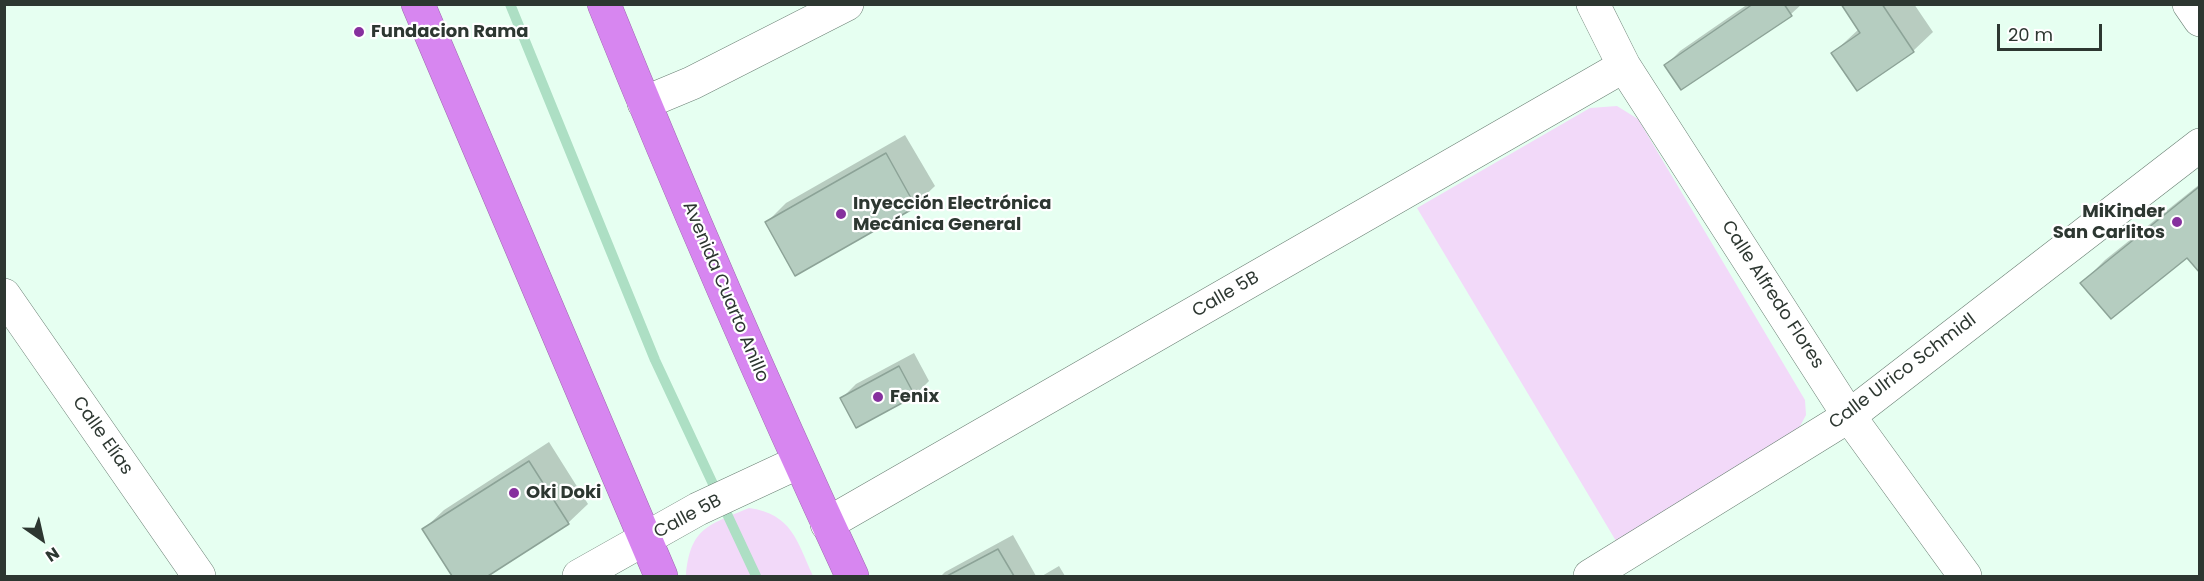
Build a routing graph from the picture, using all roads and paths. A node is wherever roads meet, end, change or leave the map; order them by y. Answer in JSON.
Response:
{"nodes":[{"id":1,"x":418,"y":4,"type":"edge"},
{"id":2,"x":604,"y":4,"type":"edge"},
{"id":3,"x":847,"y":4,"type":"edge"},
{"id":4,"x":1593,"y":4,"type":"edge"},
{"id":5,"x":2189,"y":4,"type":"edge"},
{"id":6,"x":2199,"y":20,"type":"edge"},
{"id":7,"x":1624,"y":66,"type":"junction"},
{"id":8,"x":644,"y":103,"type":"junction"},
{"id":9,"x":2199,"y":145,"type":"edge"},
{"id":10,"x":4,"y":296,"type":"edge"},
{"id":11,"x":1849,"y":416,"type":"junction"},
{"id":12,"x":800,"y":462,"type":"junction"},
{"id":13,"x":828,"y":524,"type":"junction"},
{"id":14,"x":645,"y":539,"type":"junction"},
{"id":15,"x":199,"y":576,"type":"edge"},
{"id":16,"x":579,"y":576,"type":"edge"},
{"id":17,"x":662,"y":576,"type":"edge"},
{"id":18,"x":852,"y":576,"type":"edge"},
{"id":19,"x":1590,"y":576,"type":"edge"},
{"id":20,"x":1965,"y":576,"type":"edge"}],
"edges":[{"from":1,"to":14,"type":"highway"},
{"from":2,"to":8,"type":"highway","name":"Avenida Cuarto Anillo"},
{"from":3,"to":8,"type":"street"},
{"from":4,"to":7,"type":"street","name":"Calle Alfredo Flores"},
{"from":5,"to":6,"type":"street"},
{"from":7,"to":11,"type":"street","name":"Calle Alfredo Flores"},
{"from":7,"to":13,"type":"street","name":"Calle 5B"},
{"from":8,"to":12,"type":"highway","name":"Avenida Cuarto Anillo"},
{"from":9,"to":11,"type":"street","name":"Calle Ulrico Schmidl"},
{"from":10,"to":15,"type":"street","name":"Calle Elías"},
{"from":11,"to":19,"type":"street","name":"Calle Ulrico Schmidl"},
{"from":11,"to":20,"type":"street","name":"Calle Alfredo Flores"},
{"from":12,"to":13,"type":"highway","name":"Avenida Cuarto Anillo"},
{"from":12,"to":14,"type":"street","name":"Calle 5B"},
{"from":13,"to":18,"type":"highway","name":"Avenida Cuarto Anillo"},
{"from":14,"to":16,"type":"street","name":"Calle 5B"},
{"from":14,"to":17,"type":"highway"}]}
